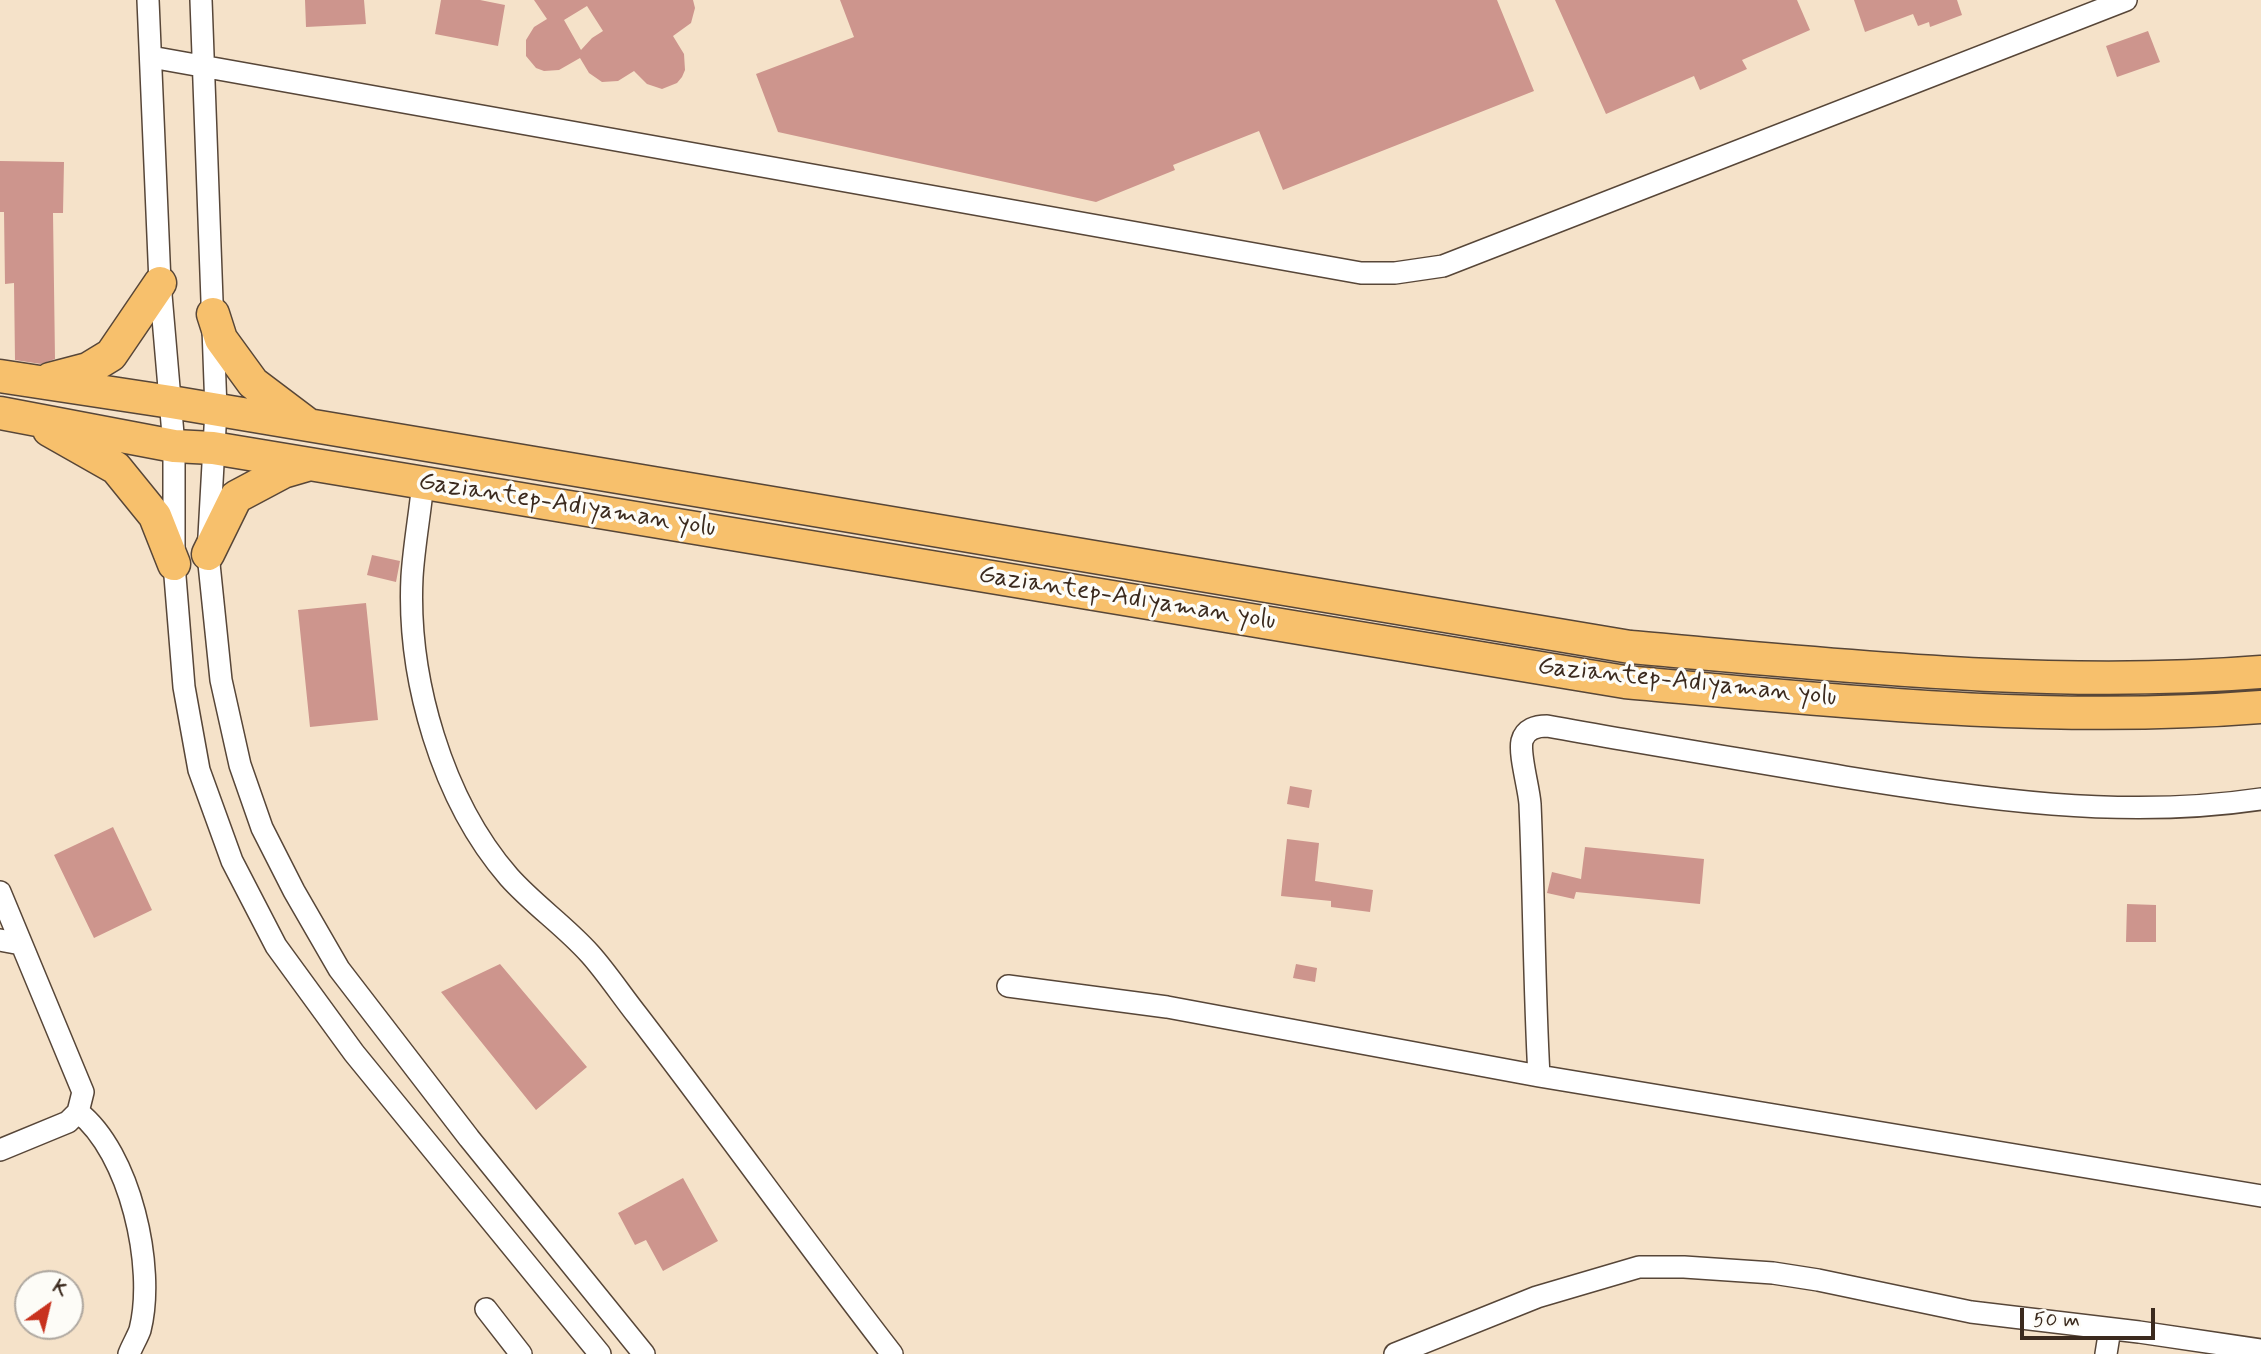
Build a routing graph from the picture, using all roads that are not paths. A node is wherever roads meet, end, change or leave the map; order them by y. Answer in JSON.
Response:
{"nodes":[{"id":1,"x":148,"y":0,"type":"edge"},
{"id":2,"x":201,"y":0,"type":"edge"},
{"id":3,"x":2126,"y":0,"type":"edge"},
{"id":4,"x":151,"y":57,"type":"junction"},
{"id":5,"x":205,"y":68,"type":"junction"},
{"id":6,"x":160,"y":283,"type":"junction"},
{"id":7,"x":213,"y":314,"type":"junction"},
{"id":8,"x":0,"y":376,"type":"edge"},
{"id":9,"x":40,"y":382,"type":"junction"},
{"id":10,"x":170,"y":402,"type":"junction"},
{"id":11,"x":216,"y":410,"type":"junction"},
{"id":12,"x":13,"y":415,"type":"edge"},
{"id":13,"x":309,"y":426,"type":"junction"},
{"id":14,"x":174,"y":446,"type":"junction"},
{"id":15,"x":213,"y":448,"type":"junction"},
{"id":16,"x":310,"y":464,"type":"junction"},
{"id":17,"x":423,"y":482,"type":"junction"},
{"id":18,"x":208,"y":554,"type":"junction"},
{"id":19,"x":174,"y":564,"type":"junction"},
{"id":20,"x":2261,"y":672,"type":"edge"},
{"id":21,"x":2261,"y":707,"type":"edge"},
{"id":22,"x":2261,"y":799,"type":"edge"},
{"id":23,"x":0,"y":892,"type":"edge"},
{"id":24,"x":0,"y":940,"type":"edge"},
{"id":25,"x":21,"y":944,"type":"junction"},
{"id":26,"x":1008,"y":986,"type":"dead end"},
{"id":27,"x":1539,"y":1076,"type":"junction"},
{"id":28,"x":78,"y":1112,"type":"junction"},
{"id":29,"x":0,"y":1150,"type":"edge"},
{"id":30,"x":2261,"y":1196,"type":"edge"},
{"id":31,"x":486,"y":1309,"type":"dead end"},
{"id":32,"x":2110,"y":1329,"type":"junction"},
{"id":33,"x":2261,"y":1350,"type":"edge"},
{"id":34,"x":129,"y":1354,"type":"edge"},
{"id":35,"x":522,"y":1354,"type":"edge"},
{"id":36,"x":600,"y":1354,"type":"edge"},
{"id":37,"x":644,"y":1354,"type":"edge"},
{"id":38,"x":892,"y":1354,"type":"edge"},
{"id":39,"x":1395,"y":1354,"type":"edge"},
{"id":40,"x":2106,"y":1354,"type":"edge"}],
"edges":[{"from":1,"to":4,"type":"street"},
{"from":2,"to":5,"type":"street"},
{"from":3,"to":5,"type":"street"},
{"from":4,"to":5,"type":"street"},
{"from":4,"to":6,"type":"street"},
{"from":5,"to":7,"type":"street"},
{"from":6,"to":9,"type":"highway"},
{"from":6,"to":10,"type":"street"},
{"from":7,"to":11,"type":"street"},
{"from":7,"to":13,"type":"highway"},
{"from":8,"to":9,"type":"highway","name":"Gaziantep-Adıyaman yolu"},
{"from":9,"to":10,"type":"highway","name":"Gaziantep-Adıyaman yolu"},
{"from":10,"to":11,"type":"highway","name":"Gaziantep-Adıyaman yolu"},
{"from":10,"to":14,"type":"street"},
{"from":11,"to":13,"type":"highway","name":"Gaziantep-Adıyaman yolu"},
{"from":11,"to":15,"type":"street"},
{"from":12,"to":14,"type":"highway","name":"Gaziantep-Adıyaman yolu"},
{"from":12,"to":19,"type":"highway"},
{"from":13,"to":20,"type":"highway","name":"Gaziantep-Adıyaman yolu"},
{"from":14,"to":15,"type":"highway","name":"Gaziantep-Adıyaman yolu"},
{"from":14,"to":19,"type":"street"},
{"from":15,"to":16,"type":"highway","name":"Gaziantep-Adıyaman yolu"},
{"from":15,"to":18,"type":"street"},
{"from":16,"to":17,"type":"highway","name":"Gaziantep-Adıyaman yolu"},
{"from":16,"to":18,"type":"highway"},
{"from":17,"to":21,"type":"highway","name":"Gaziantep-Adıyaman yolu"},
{"from":17,"to":38,"type":"street"},
{"from":18,"to":37,"type":"street"},
{"from":19,"to":36,"type":"street"},
{"from":22,"to":27,"type":"street"},
{"from":23,"to":25,"type":"street"},
{"from":24,"to":25,"type":"street"},
{"from":25,"to":28,"type":"street"},
{"from":26,"to":27,"type":"street"},
{"from":27,"to":30,"type":"street"},
{"from":28,"to":29,"type":"street"},
{"from":28,"to":34,"type":"street"},
{"from":31,"to":35,"type":"street"},
{"from":32,"to":33,"type":"street"},
{"from":32,"to":39,"type":"street"},
{"from":32,"to":40,"type":"street"}]}
